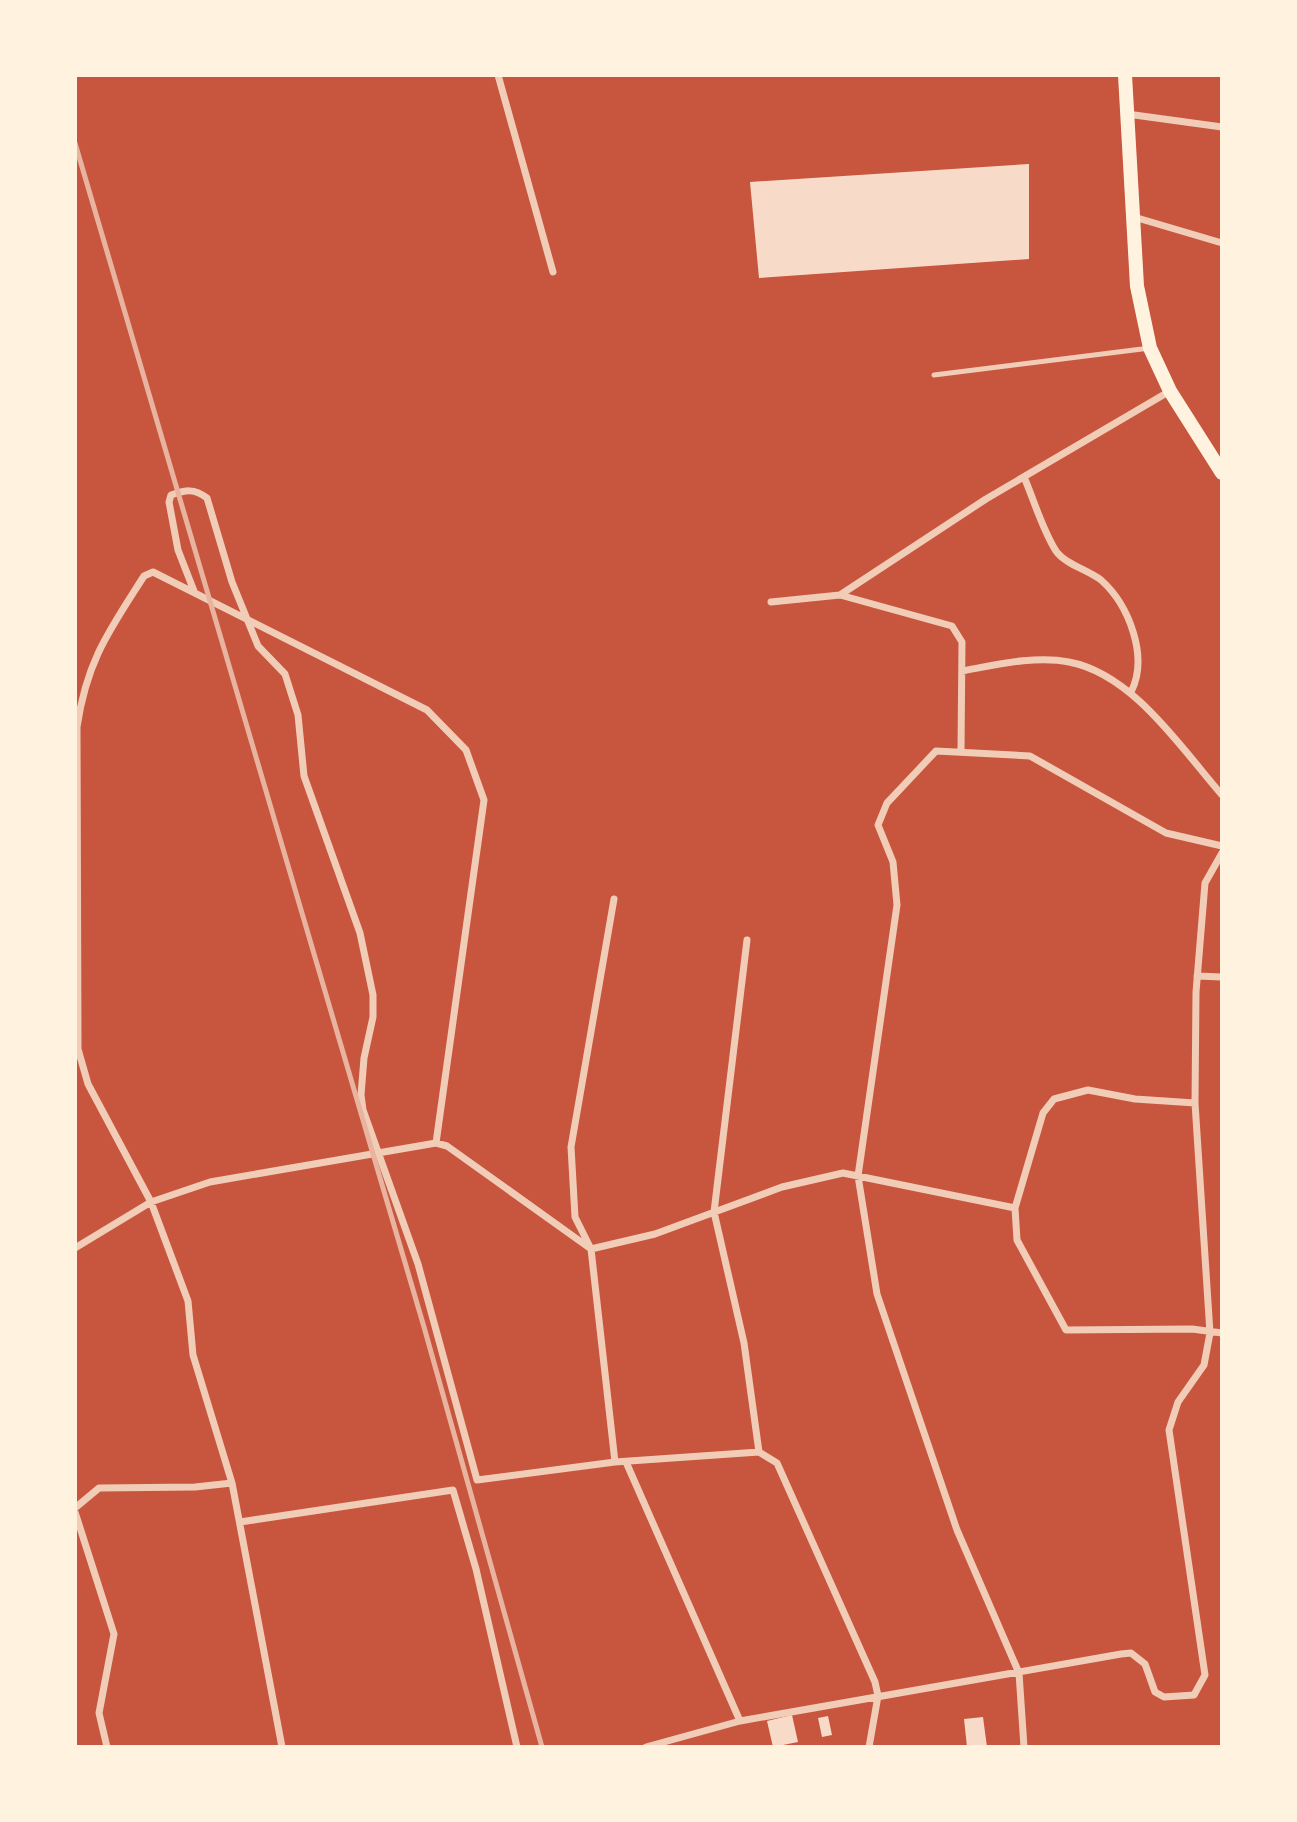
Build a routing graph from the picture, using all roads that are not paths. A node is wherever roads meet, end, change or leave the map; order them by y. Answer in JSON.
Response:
{"nodes":[{"id":1,"x":498,"y":75,"type":"edge"},
{"id":2,"x":1125,"y":75,"type":"edge"},
{"id":3,"x":1128,"y":114,"type":"junction"},
{"id":4,"x":1222,"y":127,"type":"edge"},
{"id":5,"x":1133,"y":217,"type":"junction"},
{"id":6,"x":1222,"y":243,"type":"edge"},
{"id":7,"x":553,"y":272,"type":"dead end"},
{"id":8,"x":1150,"y":348,"type":"junction"},
{"id":9,"x":934,"y":375,"type":"dead end"},
{"id":10,"x":1170,"y":391,"type":"junction"},
{"id":11,"x":1222,"y":473,"type":"edge"},
{"id":12,"x":1024,"y":477,"type":"junction"},
{"id":13,"x":194,"y":591,"type":"junction"},
{"id":14,"x":839,"y":595,"type":"junction"},
{"id":15,"x":771,"y":602,"type":"dead end"},
{"id":16,"x":245,"y":617,"type":"junction"},
{"id":17,"x":962,"y":671,"type":"junction"},
{"id":18,"x":1131,"y":692,"type":"junction"},
{"id":19,"x":961,"y":751,"type":"junction"},
{"id":20,"x":1222,"y":795,"type":"edge"},
{"id":21,"x":1222,"y":846,"type":"edge"},
{"id":22,"x":1222,"y":853,"type":"edge"},
{"id":23,"x":614,"y":899,"type":"dead end"},
{"id":24,"x":747,"y":940,"type":"dead end"},
{"id":25,"x":1197,"y":976,"type":"junction"},
{"id":26,"x":1222,"y":977,"type":"edge"},
{"id":27,"x":1195,"y":1103,"type":"junction"},
{"id":28,"x":436,"y":1143,"type":"junction"},
{"id":29,"x":379,"y":1152,"type":"junction"},
{"id":30,"x":858,"y":1176,"type":"junction"},
{"id":31,"x":151,"y":1202,"type":"junction"},
{"id":32,"x":1016,"y":1208,"type":"junction"},
{"id":33,"x":713,"y":1212,"type":"junction"},
{"id":34,"x":75,"y":1248,"type":"edge"},
{"id":35,"x":591,"y":1249,"type":"junction"},
{"id":36,"x":1210,"y":1333,"type":"junction"},
{"id":37,"x":1222,"y":1333,"type":"edge"},
{"id":38,"x":760,"y":1451,"type":"junction"},
{"id":39,"x":615,"y":1462,"type":"junction"},
{"id":40,"x":626,"y":1462,"type":"junction"},
{"id":41,"x":232,"y":1483,"type":"junction"},
{"id":42,"x":75,"y":1510,"type":"edge"},
{"id":43,"x":240,"y":1522,"type":"junction"},
{"id":44,"x":1019,"y":1673,"type":"junction"},
{"id":45,"x":878,"y":1696,"type":"junction"},
{"id":46,"x":740,"y":1721,"type":"junction"},
{"id":47,"x":107,"y":1747,"type":"edge"},
{"id":48,"x":282,"y":1747,"type":"edge"},
{"id":49,"x":517,"y":1747,"type":"edge"},
{"id":50,"x":646,"y":1747,"type":"edge"},
{"id":51,"x":869,"y":1747,"type":"edge"},
{"id":52,"x":1024,"y":1747,"type":"edge"}],
"edges":[{"from":1,"to":7,"type":"street"},
{"from":2,"to":3,"type":"main road"},
{"from":3,"to":4,"type":"street"},
{"from":3,"to":5,"type":"main road"},
{"from":5,"to":6,"type":"street"},
{"from":5,"to":8,"type":"main road"},
{"from":8,"to":9,"type":"lane"},
{"from":8,"to":10,"type":"main road"},
{"from":10,"to":11,"type":"main road"},
{"from":10,"to":12,"type":"street"},
{"from":12,"to":14,"type":"street"},
{"from":12,"to":18,"type":"street"},
{"from":13,"to":16,"type":"street"},
{"from":13,"to":16,"type":"street"},
{"from":13,"to":31,"type":"street"},
{"from":14,"to":15,"type":"street"},
{"from":14,"to":17,"type":"street"},
{"from":16,"to":28,"type":"street"},
{"from":16,"to":29,"type":"street"},
{"from":17,"to":18,"type":"street"},
{"from":17,"to":19,"type":"street"},
{"from":18,"to":20,"type":"street"},
{"from":19,"to":21,"type":"street"},
{"from":19,"to":30,"type":"street"},
{"from":22,"to":25,"type":"street"},
{"from":23,"to":35,"type":"street"},
{"from":24,"to":33,"type":"street"},
{"from":25,"to":26,"type":"street"},
{"from":25,"to":27,"type":"street"},
{"from":27,"to":32,"type":"street"},
{"from":27,"to":36,"type":"street"},
{"from":28,"to":29,"type":"street"},
{"from":28,"to":35,"type":"street"},
{"from":29,"to":31,"type":"street"},
{"from":29,"to":39,"type":"street"},
{"from":30,"to":32,"type":"street"},
{"from":30,"to":33,"type":"street"},
{"from":30,"to":44,"type":"street"},
{"from":31,"to":34,"type":"street"},
{"from":31,"to":41,"type":"street"},
{"from":32,"to":36,"type":"street"},
{"from":33,"to":35,"type":"street"},
{"from":33,"to":38,"type":"street"},
{"from":35,"to":39,"type":"street"},
{"from":36,"to":37,"type":"street"},
{"from":36,"to":44,"type":"street"},
{"from":38,"to":40,"type":"street"},
{"from":38,"to":45,"type":"street"},
{"from":39,"to":40,"type":"street"},
{"from":40,"to":46,"type":"street"},
{"from":41,"to":42,"type":"street"},
{"from":41,"to":43,"type":"street"},
{"from":42,"to":47,"type":"street"},
{"from":43,"to":48,"type":"street"},
{"from":43,"to":49,"type":"street"},
{"from":44,"to":45,"type":"street"},
{"from":44,"to":52,"type":"street"},
{"from":45,"to":46,"type":"street"},
{"from":45,"to":51,"type":"street"},
{"from":46,"to":50,"type":"street"}]}
